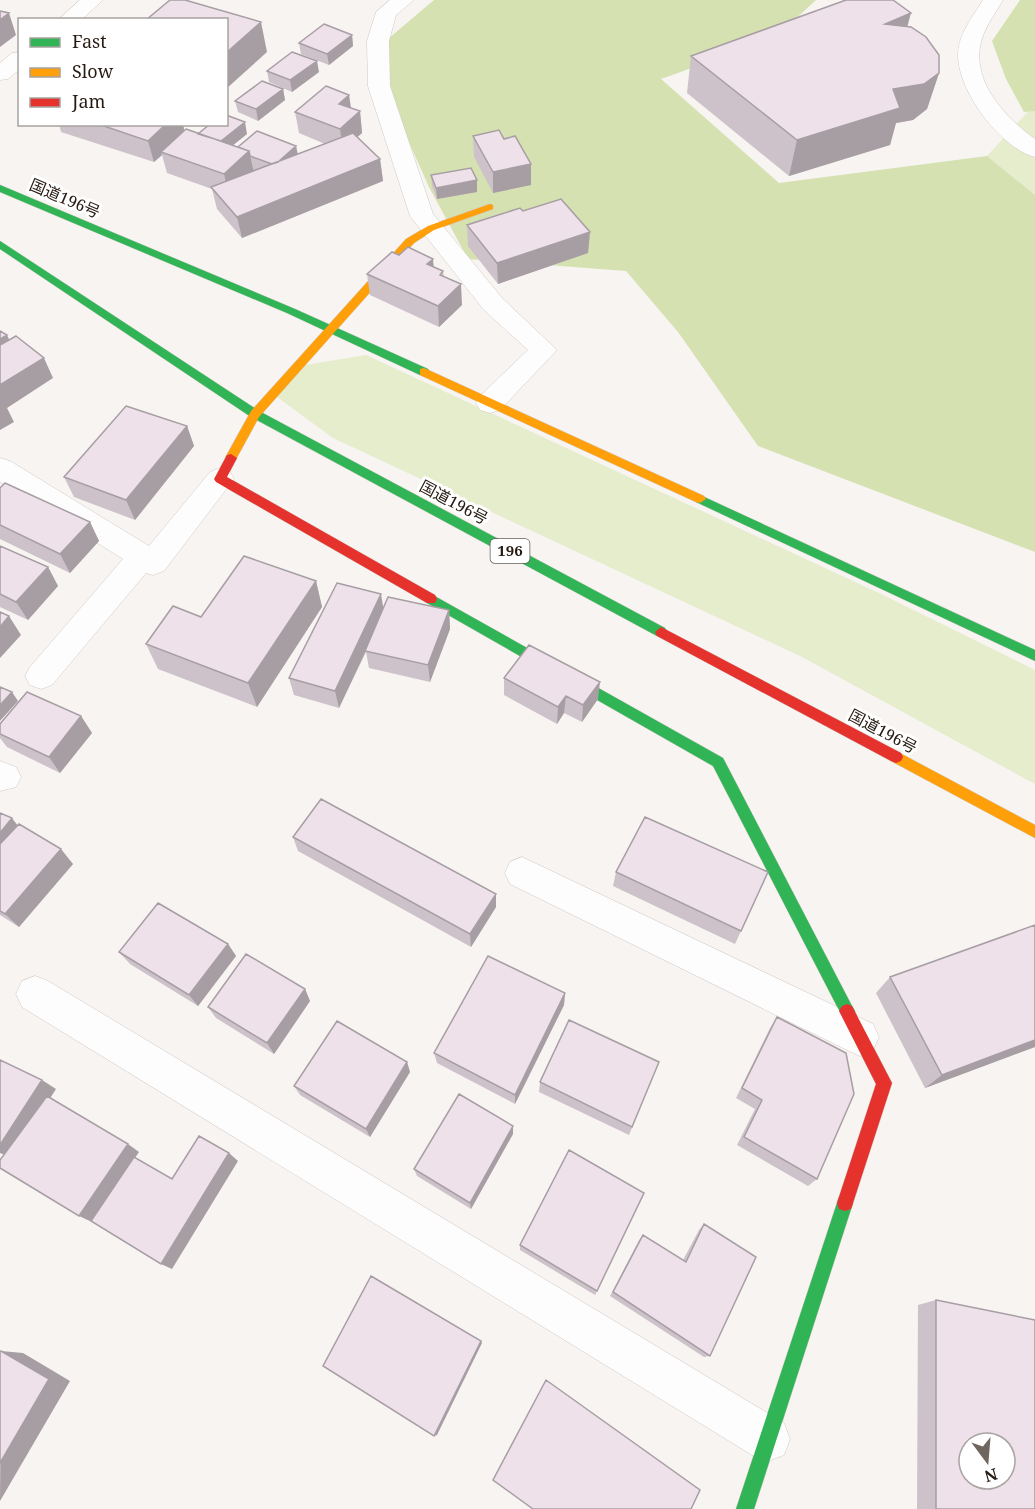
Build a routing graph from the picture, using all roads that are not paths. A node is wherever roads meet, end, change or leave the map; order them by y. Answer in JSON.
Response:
{"nodes":[{"id":1,"x":93,"y":0,"type":"edge"},
{"id":2,"x":404,"y":0,"type":"edge"},
{"id":3,"x":993,"y":0,"type":"edge"},
{"id":4,"x":70,"y":18,"type":"edge"},
{"id":5,"x":18,"y":60,"type":"edge"},
{"id":6,"x":0,"y":74,"type":"edge"},
{"id":7,"x":1035,"y":150,"type":"edge"},
{"id":8,"x":0,"y":189,"type":"edge"},
{"id":9,"x":490,"y":207,"type":"dead end"},
{"id":10,"x":431,"y":228,"type":"junction"},
{"id":11,"x":0,"y":244,"type":"edge"},
{"id":12,"x":332,"y":330,"type":"junction"},
{"id":13,"x":490,"y":402,"type":"junction"},
{"id":14,"x":255,"y":414,"type":"junction"},
{"id":15,"x":3,"y":476,"type":"edge"},
{"id":16,"x":220,"y":479,"type":"junction"},
{"id":17,"x":142,"y":557,"type":"junction"},
{"id":18,"x":1035,"y":656,"type":"edge"},
{"id":19,"x":41,"y":676,"type":"dead end"},
{"id":20,"x":1035,"y":832,"type":"edge"},
{"id":21,"x":522,"y":873,"type":"dead end"},
{"id":22,"x":35,"y":994,"type":"dead end"},
{"id":23,"x":860,"y":1037,"type":"junction"},
{"id":24,"x":768,"y":1439,"type":"junction"},
{"id":25,"x":745,"y":1509,"type":"edge"}],
"edges":[{"from":1,"to":4,"type":"street"},
{"from":2,"to":10,"type":"street"},
{"from":3,"to":7,"type":"street"},
{"from":5,"to":6,"type":"street"},
{"from":8,"to":12,"type":"main road","name":"国道196号"},
{"from":9,"to":10,"type":"main road"},
{"from":10,"to":12,"type":"main road"},
{"from":10,"to":13,"type":"street"},
{"from":11,"to":14,"type":"main road","name":"国道196号","number":"196"},
{"from":12,"to":13,"type":"main road","name":"国道196号"},
{"from":12,"to":14,"type":"main road"},
{"from":13,"to":18,"type":"main road","name":"国道196号"},
{"from":14,"to":16,"type":"main road"},
{"from":14,"to":20,"type":"main road","name":"国道196号","number":"196"},
{"from":15,"to":17,"type":"street"},
{"from":16,"to":17,"type":"street"},
{"from":16,"to":23,"type":"main road"},
{"from":17,"to":19,"type":"street"},
{"from":21,"to":23,"type":"street"},
{"from":22,"to":24,"type":"street"},
{"from":23,"to":24,"type":"main road"},
{"from":24,"to":25,"type":"main road"}]}
